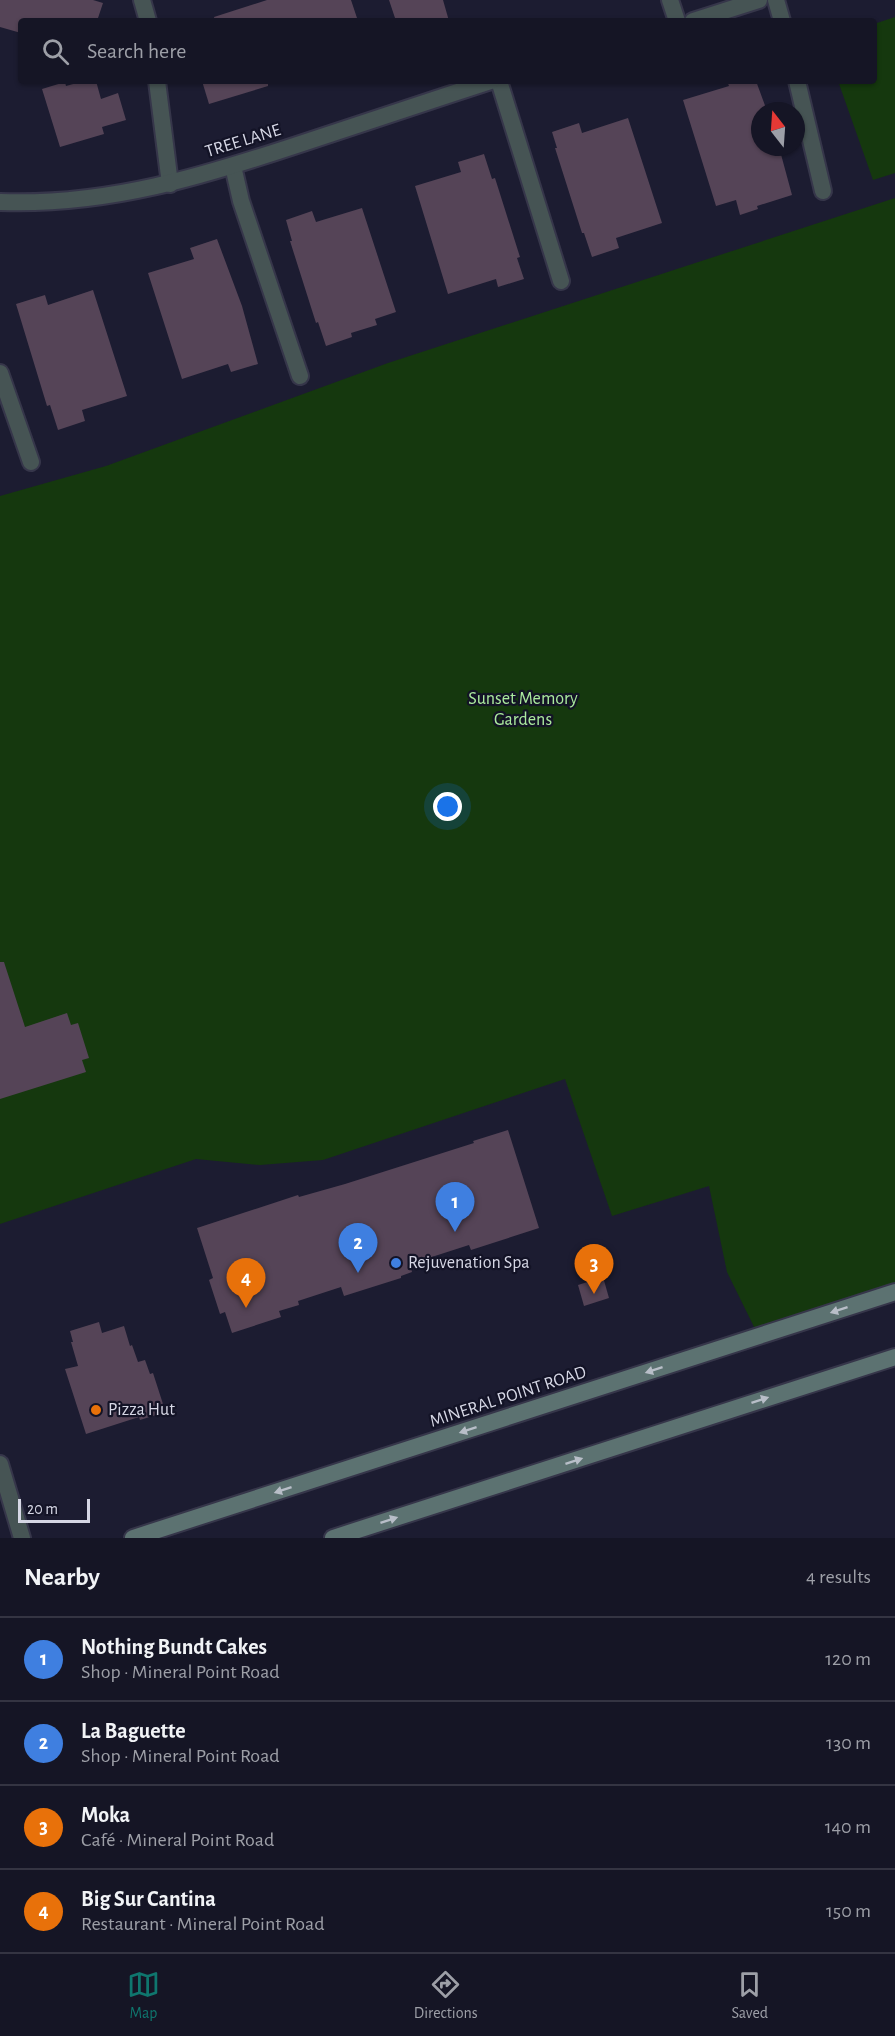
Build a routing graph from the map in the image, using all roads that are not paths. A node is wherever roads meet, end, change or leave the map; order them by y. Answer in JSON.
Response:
{"nodes":[{"id":1,"x":142,"y":0,"type":"edge"},
{"id":2,"x":670,"y":0,"type":"edge"},
{"id":3,"x":759,"y":0,"type":"edge"},
{"id":4,"x":776,"y":0,"type":"edge"},
{"id":5,"x":147,"y":18,"type":"edge"},
{"id":6,"x":676,"y":18,"type":"edge"},
{"id":7,"x":702,"y":18,"type":"edge"},
{"id":8,"x":781,"y":18,"type":"edge"},
{"id":9,"x":157,"y":84,"type":"edge"},
{"id":10,"x":482,"y":84,"type":"edge"},
{"id":11,"x":500,"y":84,"type":"edge"},
{"id":12,"x":798,"y":84,"type":"edge"},
{"id":13,"x":233,"y":166,"type":"junction"},
{"id":14,"x":170,"y":184,"type":"junction"},
{"id":15,"x":823,"y":191,"type":"dead end"},
{"id":16,"x":0,"y":202,"type":"edge"},
{"id":17,"x":561,"y":281,"type":"dead end"},
{"id":18,"x":0,"y":373,"type":"edge"},
{"id":19,"x":300,"y":376,"type":"dead end"},
{"id":20,"x":31,"y":462,"type":"dead end"},
{"id":21,"x":895,"y":1292,"type":"edge"},
{"id":22,"x":895,"y":1357,"type":"edge"},
{"id":23,"x":0,"y":1464,"type":"edge"},
{"id":24,"x":22,"y":1538,"type":"edge"},
{"id":25,"x":133,"y":1538,"type":"edge"},
{"id":26,"x":333,"y":1538,"type":"edge"}],
"edges":[{"from":1,"to":5,"type":"street"},
{"from":2,"to":6,"type":"street"},
{"from":3,"to":7,"type":"street"},
{"from":4,"to":8,"type":"street"},
{"from":9,"to":14,"type":"street"},
{"from":10,"to":13,"type":"street","name":"TREE LANE"},
{"from":11,"to":17,"type":"street"},
{"from":12,"to":15,"type":"street"},
{"from":13,"to":14,"type":"street","name":"TREE LANE"},
{"from":13,"to":19,"type":"street"},
{"from":14,"to":16,"type":"street","name":"TREE LANE"},
{"from":18,"to":20,"type":"street"},
{"from":21,"to":25,"type":"main road","name":"MINERAL POINT ROAD","one_way":true},
{"from":26,"to":22,"type":"main road","one_way":true},
{"from":23,"to":24,"type":"street"}]}
